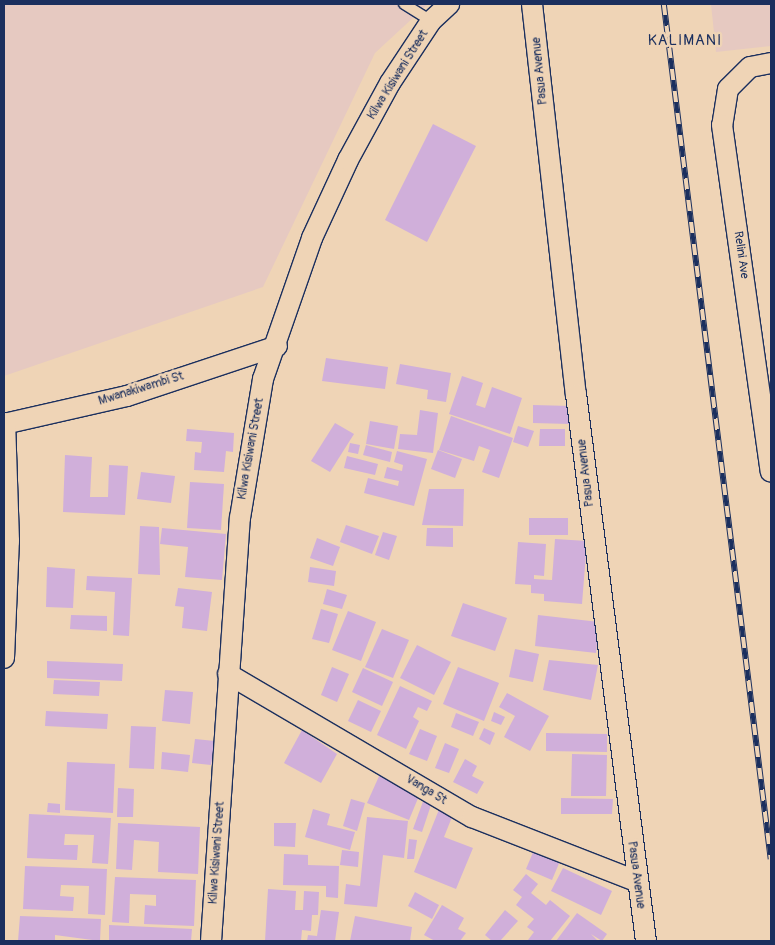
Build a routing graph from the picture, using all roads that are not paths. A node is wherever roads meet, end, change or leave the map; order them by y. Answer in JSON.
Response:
{"nodes":[{"id":1,"x":404,"y":4,"type":"edge"},
{"id":2,"x":449,"y":4,"type":"edge"},
{"id":3,"x":532,"y":4,"type":"edge"},
{"id":4,"x":431,"y":21,"type":"junction"},
{"id":5,"x":771,"y":63,"type":"edge"},
{"id":6,"x":277,"y":346,"type":"junction"},
{"id":7,"x":4,"y":423,"type":"edge"},
{"id":8,"x":771,"y":472,"type":"edge"},
{"id":9,"x":4,"y":658,"type":"edge"},
{"id":10,"x":228,"y":674,"type":"junction"},
{"id":11,"x":636,"y":881,"type":"junction"},
{"id":12,"x":211,"y":941,"type":"edge"},
{"id":13,"x":646,"y":941,"type":"edge"}],
"edges":[{"from":1,"to":4,"type":"lane"},
{"from":2,"to":4,"type":"street","name":"Kilwa Kisiwani Street"},
{"from":3,"to":11,"type":"street","name":"Pasua Avenue"},
{"from":4,"to":6,"type":"street","name":"Kilwa Kisiwani Street"},
{"from":5,"to":8,"type":"street","name":"Relini Ave"},
{"from":6,"to":7,"type":"street","name":"Mwanakiwambi St"},
{"from":6,"to":10,"type":"street","name":"Kilwa Kisiwani Street"},
{"from":7,"to":9,"type":"street"},
{"from":10,"to":11,"type":"street","name":"Vanga St"},
{"from":10,"to":12,"type":"street","name":"Kilwa Kisiwani Street"},
{"from":11,"to":13,"type":"street","name":"Pasua Avenue"}]}
